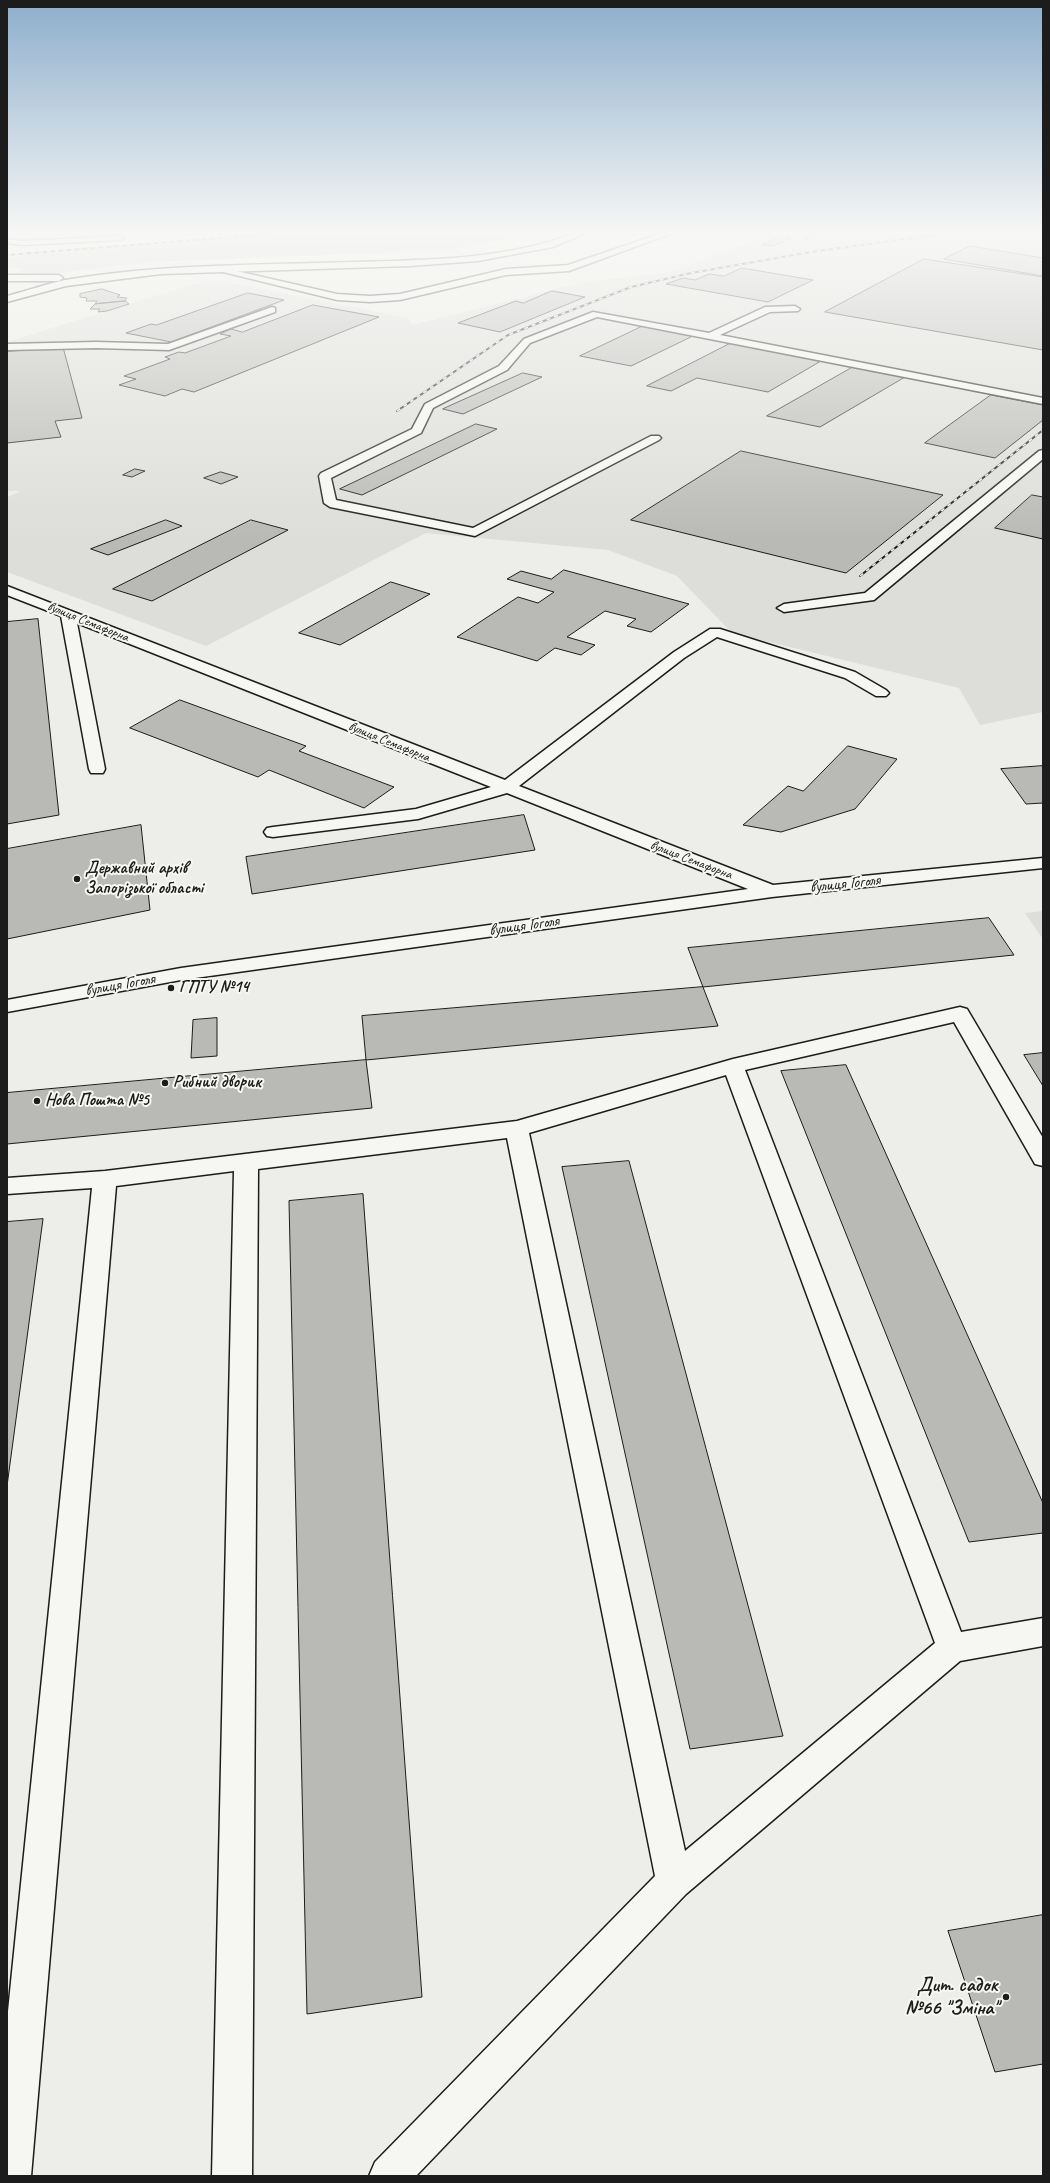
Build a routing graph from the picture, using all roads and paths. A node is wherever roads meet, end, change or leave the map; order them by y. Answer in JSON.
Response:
{"nodes":[{"id":1,"x":201,"y":336,"type":"edge"},
{"id":2,"x":540,"y":336,"type":"edge"},
{"id":3,"x":710,"y":336,"type":"edge"},
{"id":4,"x":7,"y":347,"type":"edge"},
{"id":5,"x":1043,"y":401,"type":"edge"},
{"id":6,"x":656,"y":438,"type":"dead end"},
{"id":7,"x":1043,"y":453,"type":"edge"},
{"id":8,"x":7,"y":590,"type":"edge"},
{"id":9,"x":784,"y":608,"type":"dead end"},
{"id":10,"x":68,"y":614,"type":"junction"},
{"id":11,"x":881,"y":693,"type":"dead end"},
{"id":12,"x":96,"y":769,"type":"dead end"},
{"id":13,"x":505,"y":788,"type":"junction"},
{"id":14,"x":273,"y":832,"type":"dead end"},
{"id":15,"x":1043,"y":864,"type":"edge"},
{"id":16,"x":772,"y":891,"type":"junction"},
{"id":17,"x":7,"y":1006,"type":"edge"},
{"id":18,"x":733,"y":1066,"type":"junction"},
{"id":19,"x":516,"y":1129,"type":"junction"},
{"id":20,"x":1043,"y":1158,"type":"edge"},
{"id":21,"x":246,"y":1161,"type":"junction"},
{"id":22,"x":105,"y":1179,"type":"junction"},
{"id":23,"x":7,"y":1186,"type":"edge"},
{"id":24,"x":1043,"y":1632,"type":"edge"},
{"id":25,"x":952,"y":1648,"type":"junction"},
{"id":26,"x":674,"y":1882,"type":"junction"},
{"id":27,"x":11,"y":2176,"type":"edge"},
{"id":28,"x":232,"y":2176,"type":"edge"},
{"id":29,"x":389,"y":2176,"type":"edge"}],
"edges":[{"from":1,"to":4,"type":"street"},
{"from":2,"to":6,"type":"street"},
{"from":3,"to":5,"type":"street"},
{"from":7,"to":9,"type":"street"},
{"from":8,"to":10,"type":"street","name":"вулиця Семафорна"},
{"from":10,"to":12,"type":"street"},
{"from":10,"to":13,"type":"street","name":"вулиця Семафорна"},
{"from":11,"to":13,"type":"street"},
{"from":13,"to":14,"type":"street"},
{"from":13,"to":16,"type":"street","name":"вулиця Семафорна"},
{"from":15,"to":16,"type":"street","name":"вулиця Гоголя"},
{"from":16,"to":17,"type":"street","name":"вулиця Гоголя"},
{"from":18,"to":19,"type":"street"},
{"from":18,"to":20,"type":"street"},
{"from":18,"to":25,"type":"street"},
{"from":19,"to":21,"type":"street"},
{"from":19,"to":26,"type":"street"},
{"from":21,"to":22,"type":"street"},
{"from":21,"to":28,"type":"street"},
{"from":22,"to":23,"type":"street"},
{"from":22,"to":27,"type":"street"},
{"from":24,"to":25,"type":"street"},
{"from":25,"to":26,"type":"street"},
{"from":26,"to":29,"type":"street"}]}
